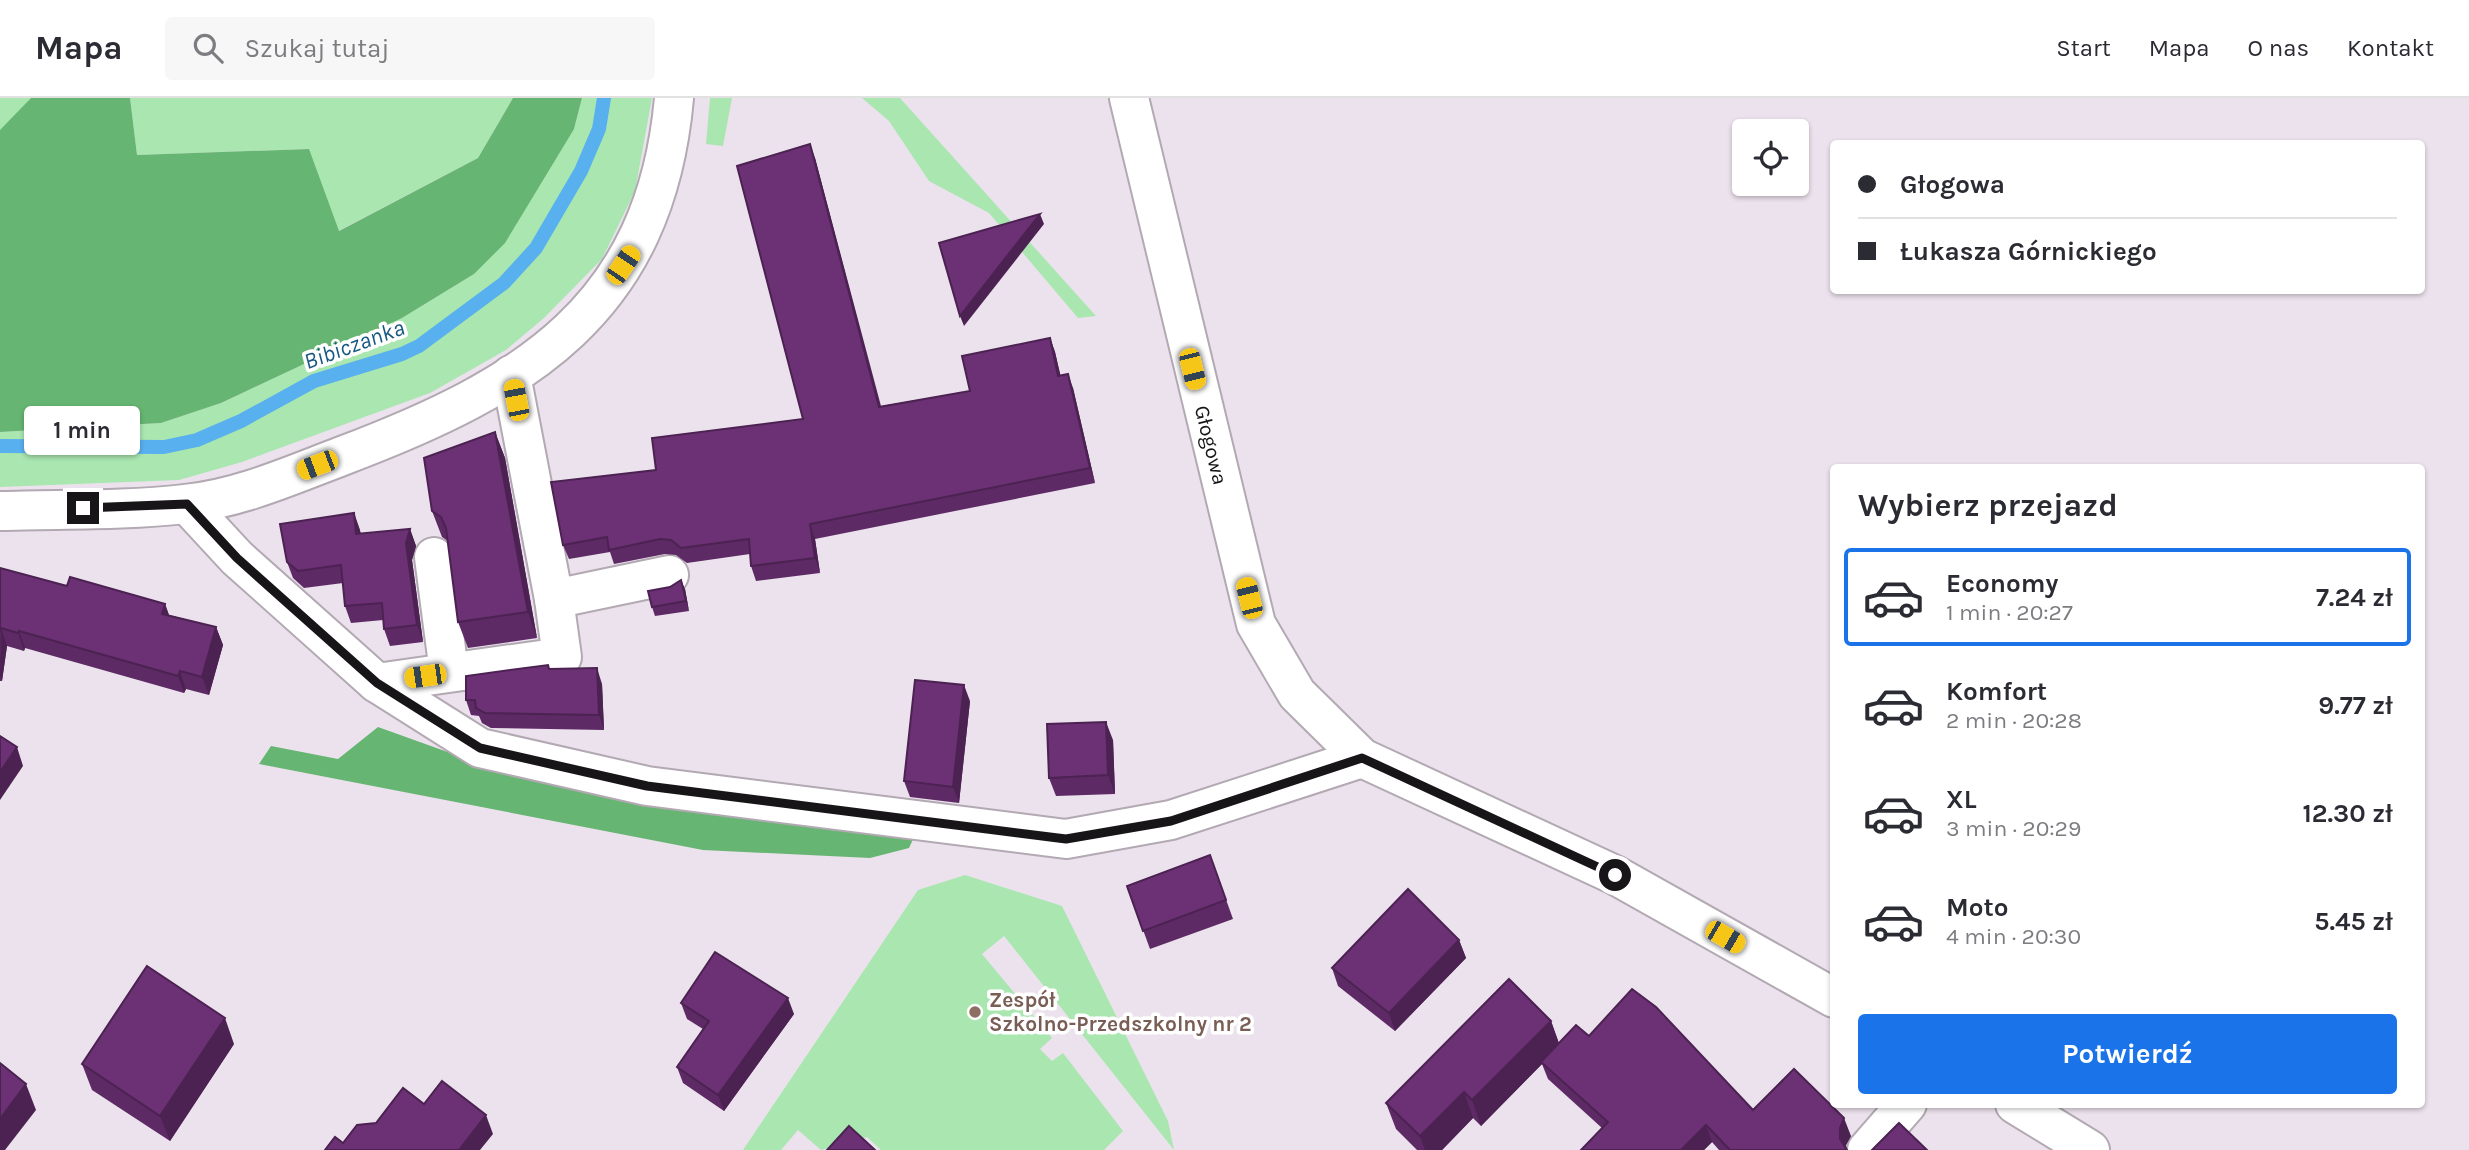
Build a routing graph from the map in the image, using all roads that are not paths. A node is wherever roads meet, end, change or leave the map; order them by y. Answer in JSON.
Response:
{"nodes":[{"id":1,"x":674,"y":98,"type":"edge"},
{"id":2,"x":1129,"y":98,"type":"edge"},
{"id":3,"x":511,"y":375,"type":"junction"},
{"id":4,"x":187,"y":504,"type":"junction"},
{"id":5,"x":0,"y":511,"type":"edge"},
{"id":6,"x":434,"y":557,"type":"dead end"},
{"id":7,"x":670,"y":575,"type":"dead end"},
{"id":8,"x":554,"y":599,"type":"junction"},
{"id":9,"x":449,"y":672,"type":"junction"},
{"id":10,"x":377,"y":683,"type":"junction"},
{"id":11,"x":1362,"y":758,"type":"junction"},
{"id":12,"x":1830,"y":996,"type":"edge"},
{"id":13,"x":1904,"y":1108,"type":"edge"},
{"id":14,"x":2022,"y":1108,"type":"edge"},
{"id":15,"x":1867,"y":1150,"type":"edge"},
{"id":16,"x":2090,"y":1150,"type":"edge"}],
"edges":[{"from":1,"to":3,"type":"street"},
{"from":2,"to":11,"type":"street","name":"Głogowa"},
{"from":3,"to":4,"type":"street"},
{"from":3,"to":8,"type":"street"},
{"from":4,"to":5,"type":"street"},
{"from":4,"to":10,"type":"street"},
{"from":6,"to":9,"type":"street"},
{"from":7,"to":8,"type":"street"},
{"from":8,"to":9,"type":"street"},
{"from":9,"to":10,"type":"street"},
{"from":10,"to":11,"type":"street"},
{"from":11,"to":12,"type":"street","name":"Głogowa"},
{"from":13,"to":15,"type":"street"},
{"from":14,"to":16,"type":"street"}]}
